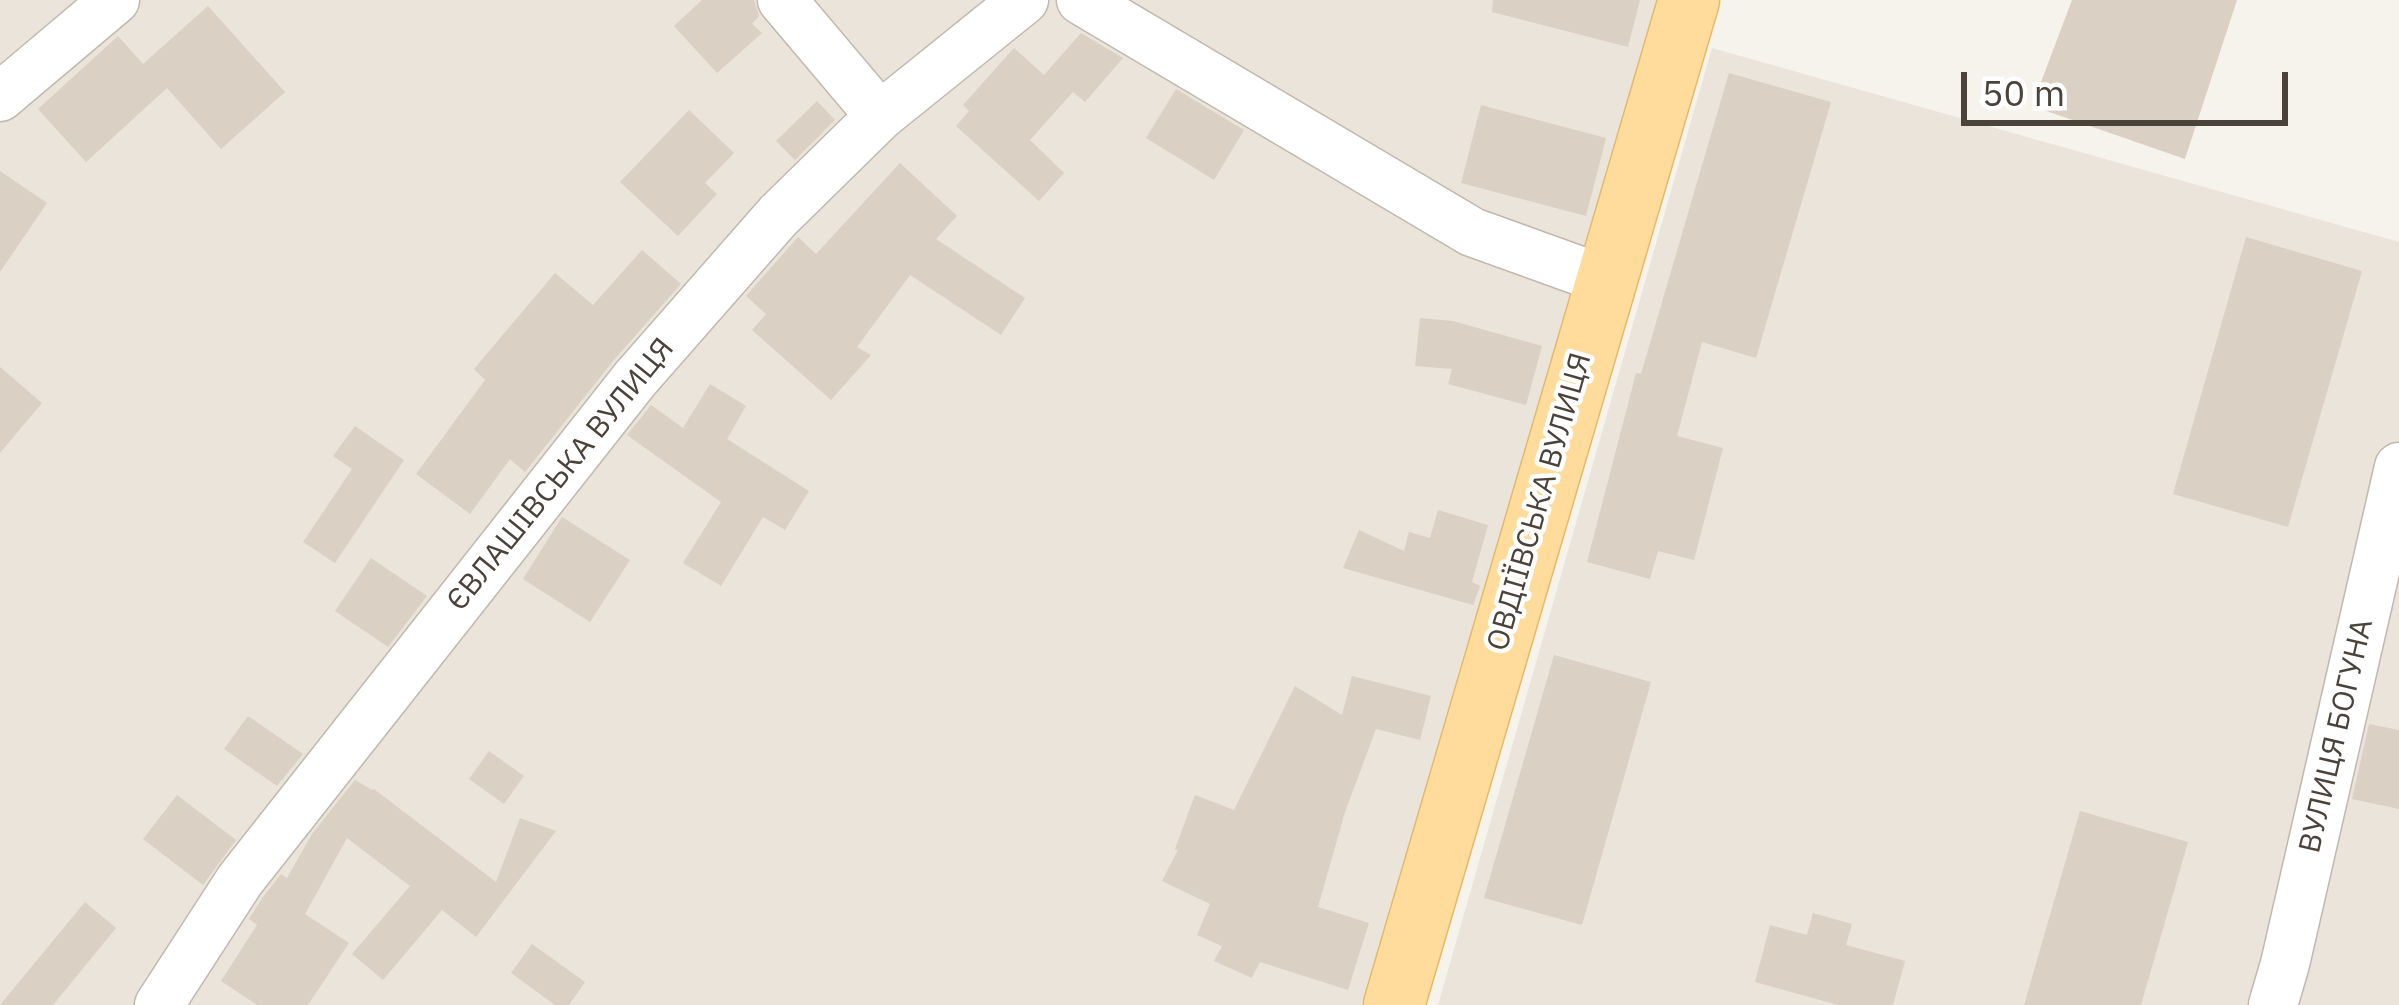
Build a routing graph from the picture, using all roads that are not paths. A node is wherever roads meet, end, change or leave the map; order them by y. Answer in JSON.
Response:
{"nodes":[{"id":1,"x":115,"y":0,"type":"edge"},
{"id":2,"x":782,"y":0,"type":"edge"},
{"id":3,"x":1024,"y":0,"type":"edge"},
{"id":4,"x":1081,"y":0,"type":"edge"},
{"id":5,"x":1689,"y":0,"type":"edge"},
{"id":6,"x":0,"y":97,"type":"edge"},
{"id":7,"x":880,"y":116,"type":"junction"},
{"id":8,"x":1605,"y":280,"type":"junction"},
{"id":9,"x":2399,"y":467,"type":"edge"},
{"id":10,"x":159,"y":1005,"type":"edge"},
{"id":11,"x":1394,"y":1005,"type":"edge"},
{"id":12,"x":2272,"y":1005,"type":"edge"}],
"edges":[{"from":1,"to":6,"type":"street"},
{"from":2,"to":7,"type":"street"},
{"from":3,"to":7,"type":"street","name":"ЄВЛАШІВСЬКА ВУЛИЦЯ"},
{"from":4,"to":8,"type":"street"},
{"from":5,"to":8,"type":"main road","name":"ОВДІЇВСЬКА ВУЛИЦЯ"},
{"from":7,"to":10,"type":"street","name":"ЄВЛАШІВСЬКА ВУЛИЦЯ"},
{"from":8,"to":11,"type":"main road","name":"ОВДІЇВСЬКА ВУЛИЦЯ"},
{"from":9,"to":12,"type":"street","name":"ВУЛИЦЯ БОГУНА"}]}
